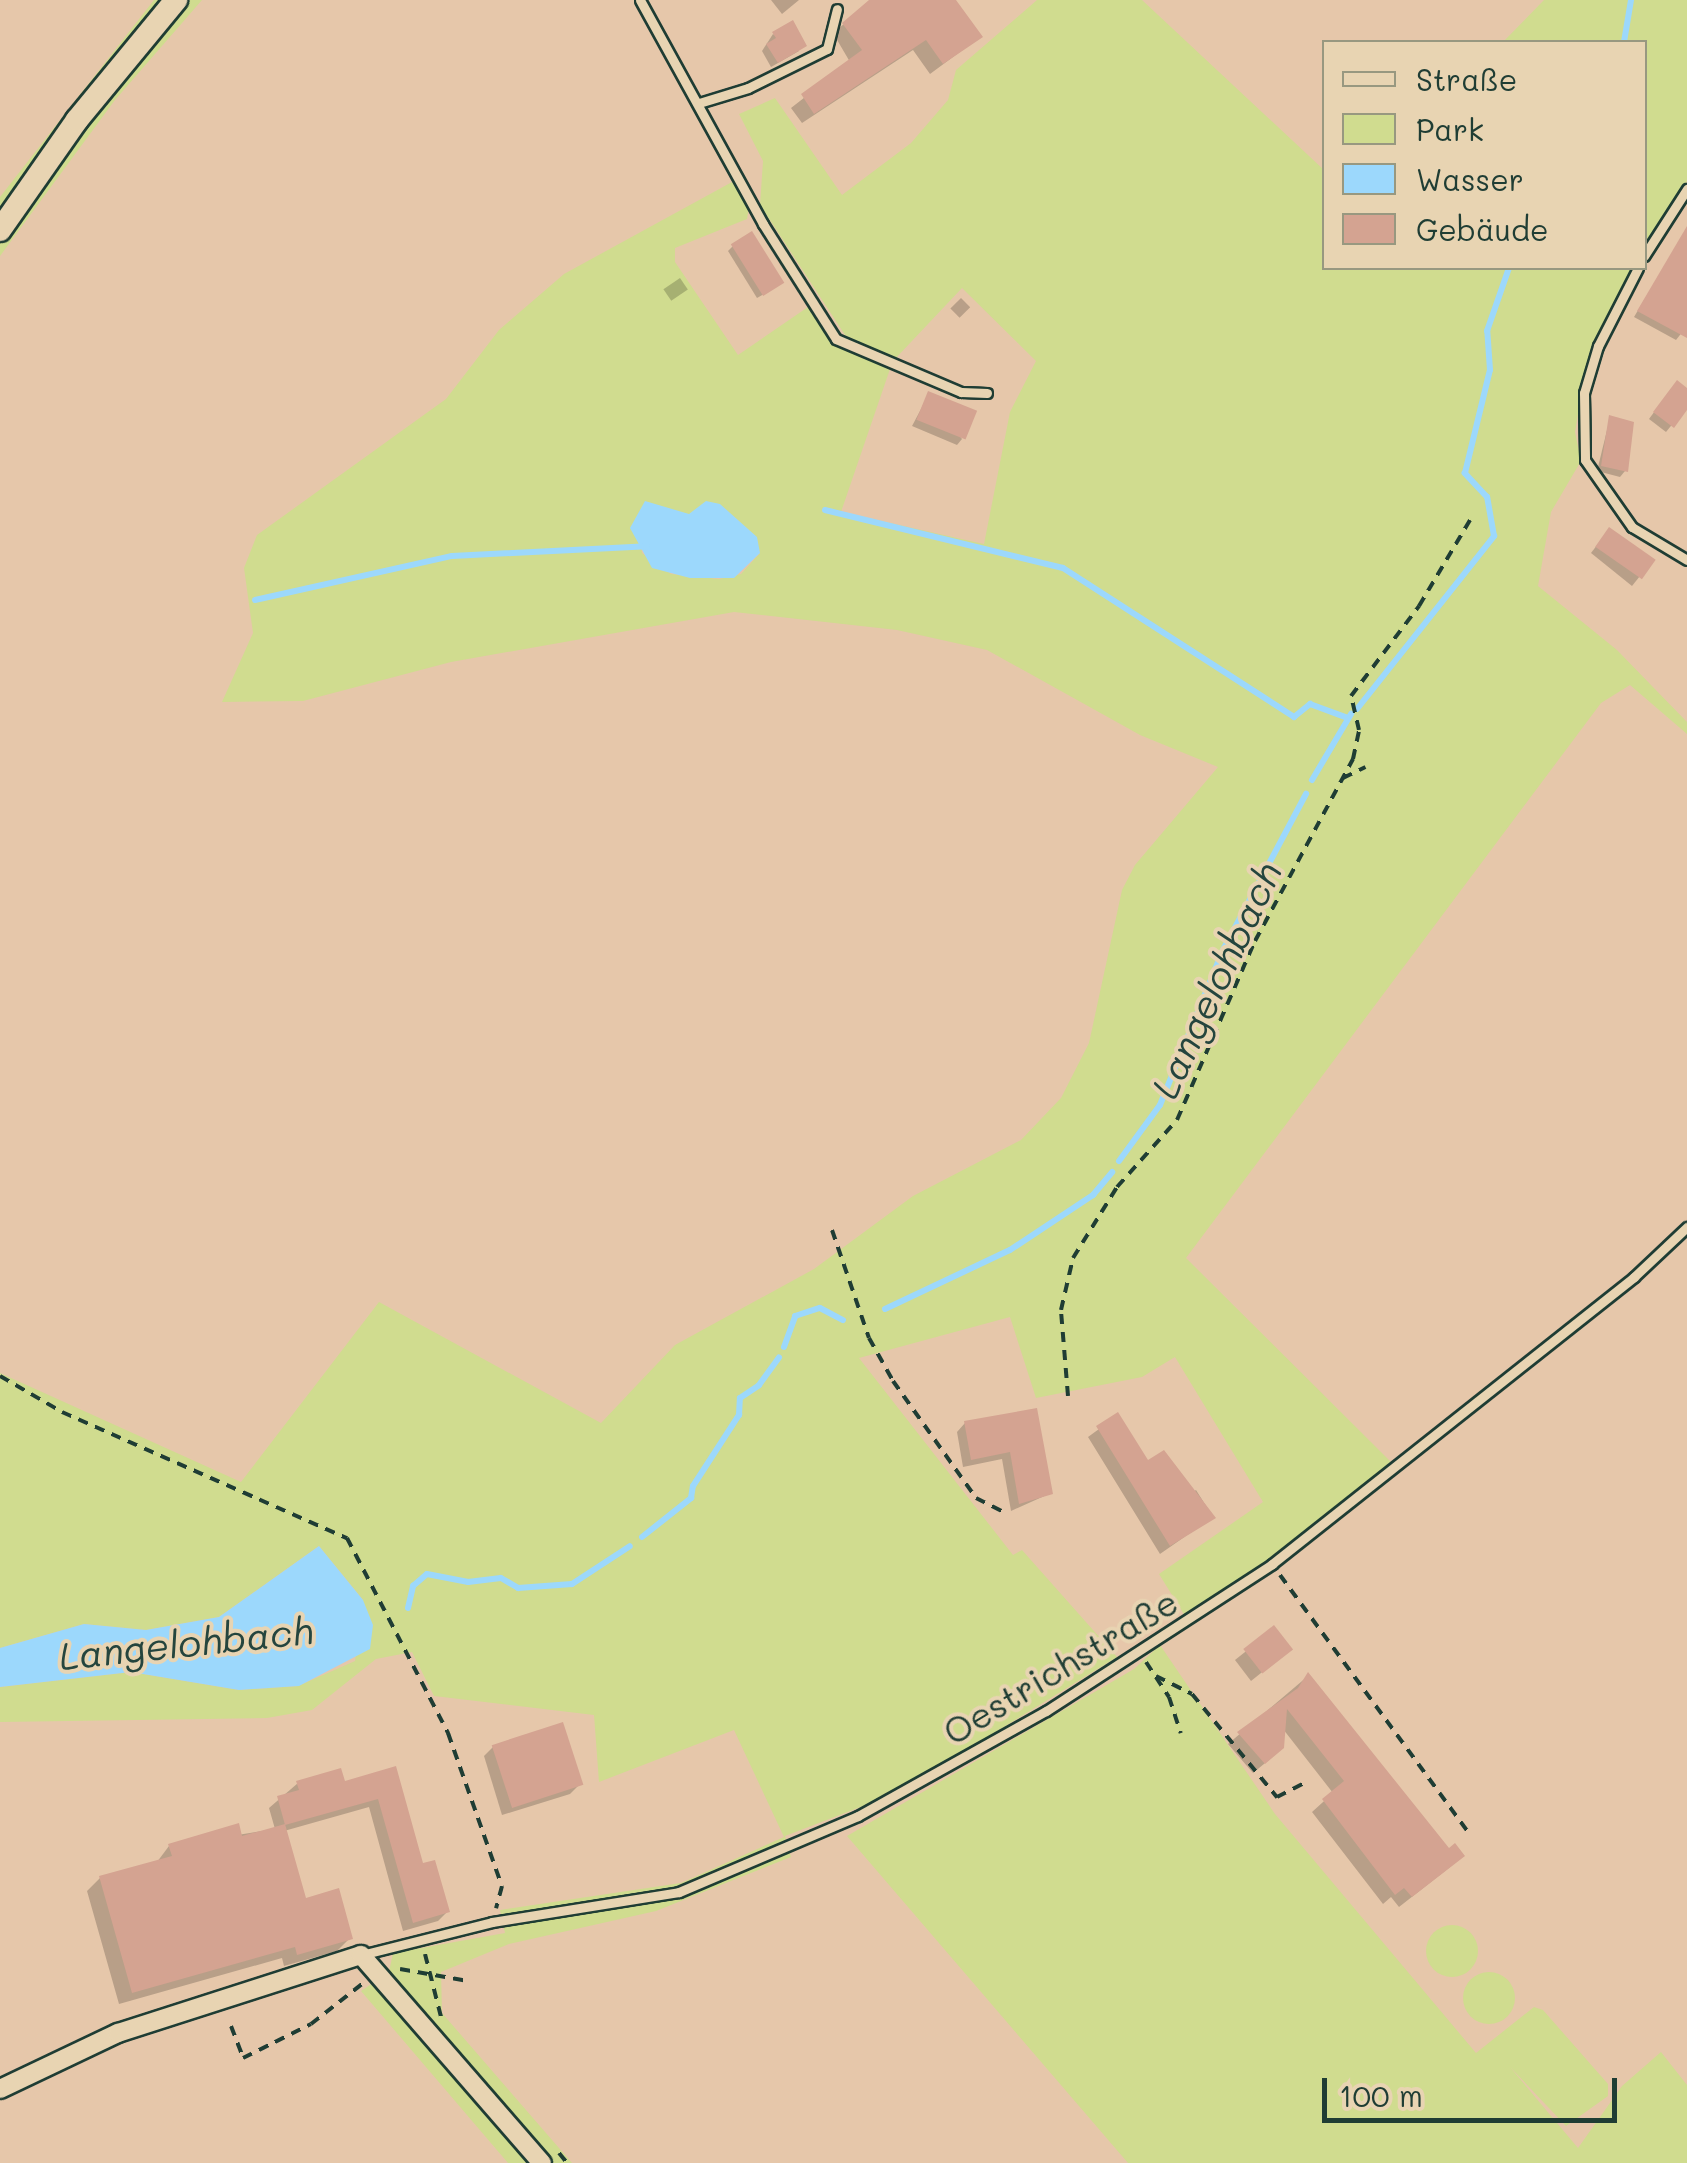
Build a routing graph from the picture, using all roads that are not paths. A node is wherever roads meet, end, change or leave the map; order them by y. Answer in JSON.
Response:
{"nodes":[{"id":1,"x":176,"y":0,"type":"edge"},
{"id":2,"x":640,"y":0,"type":"edge"},
{"id":3,"x":837,"y":9,"type":"dead end"},
{"id":4,"x":699,"y":103,"type":"junction"},
{"id":5,"x":1687,"y":189,"type":"edge"},
{"id":6,"x":0,"y":230,"type":"edge"},
{"id":7,"x":1647,"y":251,"type":"edge"},
{"id":8,"x":1637,"y":270,"type":"edge"},
{"id":9,"x":987,"y":393,"type":"dead end"},
{"id":10,"x":1687,"y":560,"type":"edge"},
{"id":11,"x":1687,"y":1226,"type":"edge"},
{"id":12,"x":361,"y":1955,"type":"junction"},
{"id":13,"x":0,"y":2089,"type":"edge"},
{"id":14,"x":542,"y":2163,"type":"edge"}],
"edges":[{"from":1,"to":6,"type":"street"},
{"from":2,"to":4,"type":"lane"},
{"from":3,"to":4,"type":"lane"},
{"from":4,"to":9,"type":"lane"},
{"from":5,"to":7,"type":"lane"},
{"from":8,"to":10,"type":"lane"},
{"from":11,"to":12,"type":"lane","name":"Oestrichstraße"},
{"from":12,"to":13,"type":"street"},
{"from":12,"to":14,"type":"street"}]}
